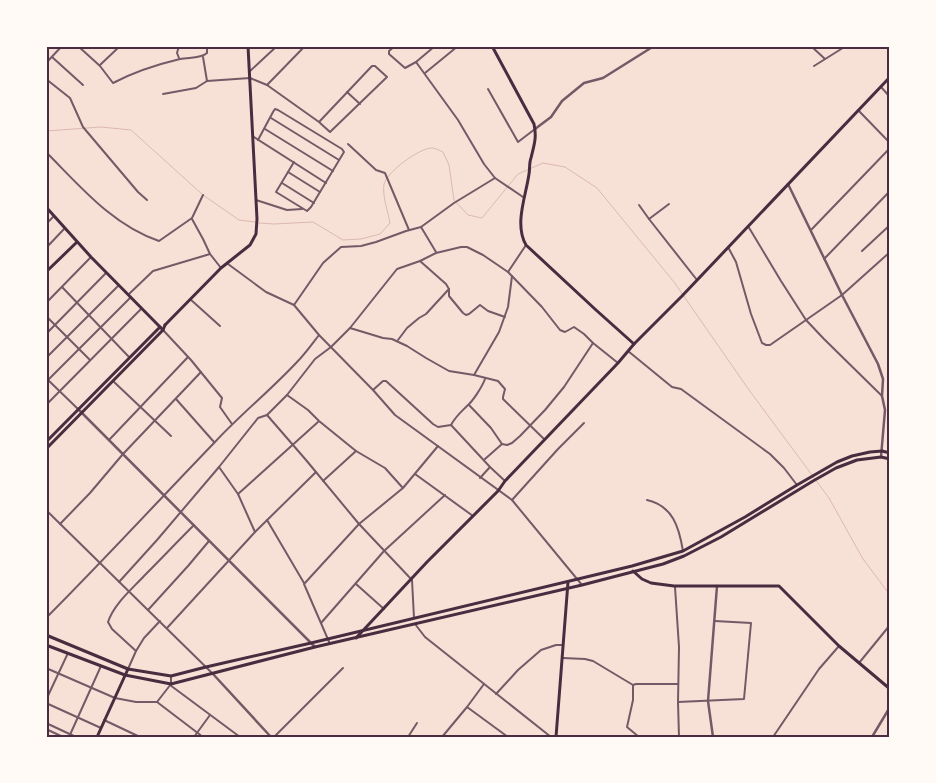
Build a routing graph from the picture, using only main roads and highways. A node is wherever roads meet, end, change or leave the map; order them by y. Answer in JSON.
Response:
{"nodes":[{"id":1,"x":248,"y":46,"type":"edge"},
{"id":2,"x":492,"y":46,"type":"edge"},
{"id":3,"x":890,"y":77,"type":"edge"},
{"id":4,"x":46,"y":207,"type":"edge"},
{"id":5,"x":77,"y":242,"type":"junction"},
{"id":6,"x":46,"y":272,"type":"edge"},
{"id":7,"x":161,"y":329,"type":"junction"},
{"id":8,"x":634,"y":344,"type":"junction"},
{"id":9,"x":46,"y":442,"type":"edge"},
{"id":10,"x":46,"y":449,"type":"edge"},
{"id":11,"x":890,"y":453,"type":"edge"},
{"id":12,"x":890,"y":459,"type":"edge"},
{"id":13,"x":812,"y":479,"type":"junction"},
{"id":14,"x":759,"y":512,"type":"junction"},
{"id":15,"x":719,"y":532,"type":"junction"},
{"id":16,"x":721,"y":537,"type":"junction"},
{"id":17,"x":632,"y":566,"type":"junction"},
{"id":18,"x":634,"y":572,"type":"junction"},
{"id":19,"x":568,"y":582,"type":"junction"},
{"id":20,"x":568,"y":588,"type":"junction"},
{"id":21,"x":363,"y":631,"type":"junction"},
{"id":22,"x":46,"y":636,"type":"edge"},
{"id":23,"x":356,"y":638,"type":"junction"},
{"id":24,"x":46,"y":645,"type":"edge"},
{"id":25,"x":128,"y":669,"type":"junction"},
{"id":26,"x":126,"y":674,"type":"junction"},
{"id":27,"x":890,"y":689,"type":"edge"},
{"id":28,"x":97,"y":737,"type":"edge"},
{"id":29,"x":556,"y":737,"type":"edge"}],
"edges":[{"from":1,"to":7,"type":"main road"},
{"from":2,"to":8,"type":"main road"},
{"from":3,"to":8,"type":"main road"},
{"from":4,"to":5,"type":"main road"},
{"from":5,"to":6,"type":"main road"},
{"from":5,"to":7,"type":"main road"},
{"from":7,"to":9,"type":"main road"},
{"from":7,"to":10,"type":"main road"},
{"from":8,"to":21,"type":"main road"},
{"from":11,"to":13,"type":"main road"},
{"from":12,"to":13,"type":"main road"},
{"from":13,"to":14,"type":"main road"},
{"from":13,"to":14,"type":"main road"},
{"from":14,"to":15,"type":"main road"},
{"from":14,"to":16,"type":"main road"},
{"from":15,"to":16,"type":"main road"},
{"from":15,"to":17,"type":"main road"},
{"from":16,"to":18,"type":"main road"},
{"from":17,"to":18,"type":"main road"},
{"from":17,"to":19,"type":"main road"},
{"from":18,"to":20,"type":"main road"},
{"from":18,"to":27,"type":"main road"},
{"from":19,"to":20,"type":"main road"},
{"from":19,"to":21,"type":"main road"},
{"from":20,"to":23,"type":"main road"},
{"from":20,"to":29,"type":"main road"},
{"from":21,"to":23,"type":"main road"},
{"from":21,"to":25,"type":"main road"},
{"from":22,"to":25,"type":"main road"},
{"from":23,"to":26,"type":"main road"},
{"from":24,"to":26,"type":"main road"},
{"from":25,"to":26,"type":"main road"},
{"from":26,"to":28,"type":"main road"}]}
